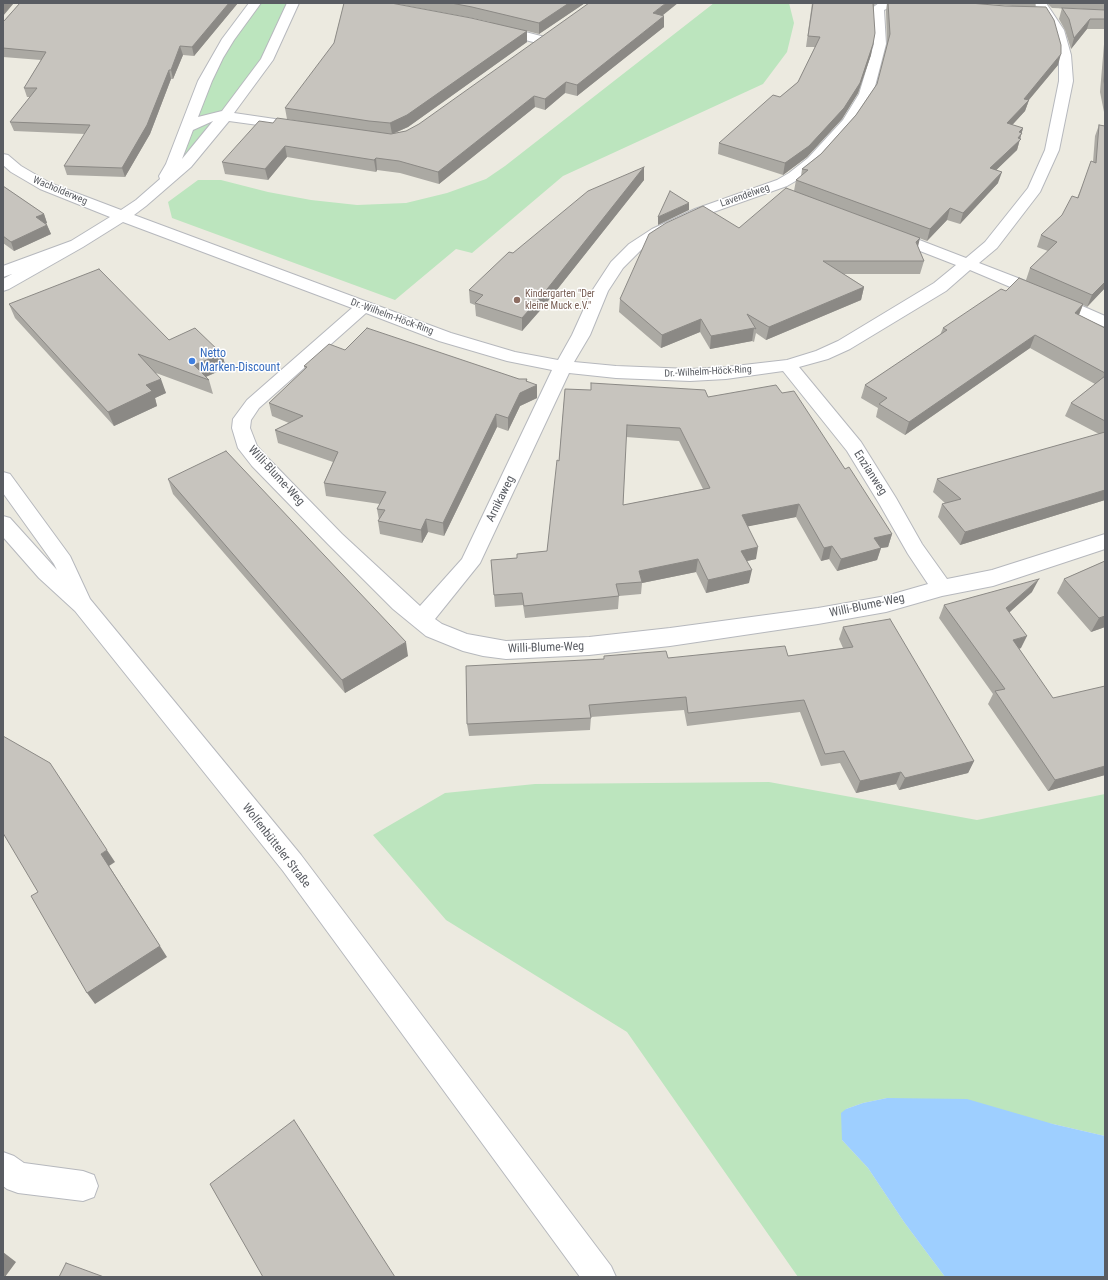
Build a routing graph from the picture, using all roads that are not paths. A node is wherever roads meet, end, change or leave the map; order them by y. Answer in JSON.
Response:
{"nodes":[{"id":1,"x":255,"y":3,"type":"edge"},
{"id":2,"x":293,"y":3,"type":"edge"},
{"id":3,"x":889,"y":3,"type":"edge"},
{"id":4,"x":1046,"y":11,"type":"edge"},
{"id":5,"x":485,"y":26,"type":"edge"},
{"id":6,"x":554,"y":31,"type":"edge"},
{"id":7,"x":541,"y":40,"type":"junction"},
{"id":8,"x":529,"y":49,"type":"edge"},
{"id":9,"x":226,"y":115,"type":"junction"},
{"id":10,"x":187,"y":128,"type":"junction"},
{"id":11,"x":317,"y":130,"type":"edge"},
{"id":12,"x":3,"y":158,"type":"edge"},
{"id":13,"x":158,"y":188,"type":"junction"},
{"id":14,"x":769,"y":188,"type":"junction"},
{"id":15,"x":788,"y":195,"type":"edge"},
{"id":16,"x":122,"y":216,"type":"junction"},
{"id":17,"x":876,"y":228,"type":"edge"},
{"id":18,"x":77,"y":244,"type":"junction"},
{"id":19,"x":970,"y":264,"type":"junction"},
{"id":20,"x":3,"y":272,"type":"edge"},
{"id":21,"x":3,"y":286,"type":"edge"},
{"id":22,"x":363,"y":307,"type":"junction"},
{"id":23,"x":1105,"y":322,"type":"edge"},
{"id":24,"x":788,"y":365,"type":"junction"},
{"id":25,"x":563,"y":367,"type":"junction"},
{"id":26,"x":3,"y":479,"type":"edge"},
{"id":27,"x":3,"y":523,"type":"edge"},
{"id":28,"x":1105,"y":541,"type":"edge"},
{"id":29,"x":942,"y":588,"type":"junction"},
{"id":30,"x":83,"y":605,"type":"junction"},
{"id":31,"x":421,"y":620,"type":"junction"},
{"id":32,"x":3,"y":1167,"type":"edge"},
{"id":33,"x":83,"y":1186,"type":"dead end"},
{"id":34,"x":600,"y":1277,"type":"edge"}],
"edges":[{"from":1,"to":10,"type":"street"},
{"from":2,"to":9,"type":"street"},
{"from":3,"to":14,"type":"street","name":"Lavendelweg"},
{"from":4,"to":19,"type":"street","name":"Dr.-Wilhelm-Höck-Ring"},
{"from":5,"to":7,"type":"street"},
{"from":6,"to":7,"type":"street"},
{"from":7,"to":8,"type":"street"},
{"from":9,"to":10,"type":"street"},
{"from":9,"to":11,"type":"street"},
{"from":9,"to":13,"type":"street"},
{"from":10,"to":13,"type":"street"},
{"from":12,"to":16,"type":"street","name":"Wacholderweg"},
{"from":13,"to":16,"type":"street"},
{"from":14,"to":15,"type":"street"},
{"from":14,"to":25,"type":"street","name":"Lavendelweg"},
{"from":16,"to":18,"type":"street"},
{"from":16,"to":22,"type":"street","name":"Dr.-Wilhelm-Höck-Ring"},
{"from":17,"to":19,"type":"street"},
{"from":18,"to":20,"type":"street"},
{"from":18,"to":21,"type":"street"},
{"from":19,"to":23,"type":"street"},
{"from":19,"to":24,"type":"street","name":"Dr.-Wilhelm-Höck-Ring"},
{"from":22,"to":25,"type":"street","name":"Dr.-Wilhelm-Höck-Ring"},
{"from":22,"to":31,"type":"street","name":"Willi-Blume-Weg"},
{"from":24,"to":25,"type":"street","name":"Dr.-Wilhelm-Höck-Ring"},
{"from":24,"to":29,"type":"street","name":"Enzianweg"},
{"from":25,"to":31,"type":"street","name":"Arnikaweg"},
{"from":26,"to":30,"type":"street","name":"Wolfenbütteler Straße"},
{"from":27,"to":30,"type":"street","name":"Wolfenbütteler Straße"},
{"from":28,"to":29,"type":"street","name":"Willi-Blume-Weg"},
{"from":29,"to":31,"type":"street","name":"Willi-Blume-Weg"},
{"from":30,"to":34,"type":"street","name":"Wolfenbütteler Straße"},
{"from":32,"to":33,"type":"street"}]}
